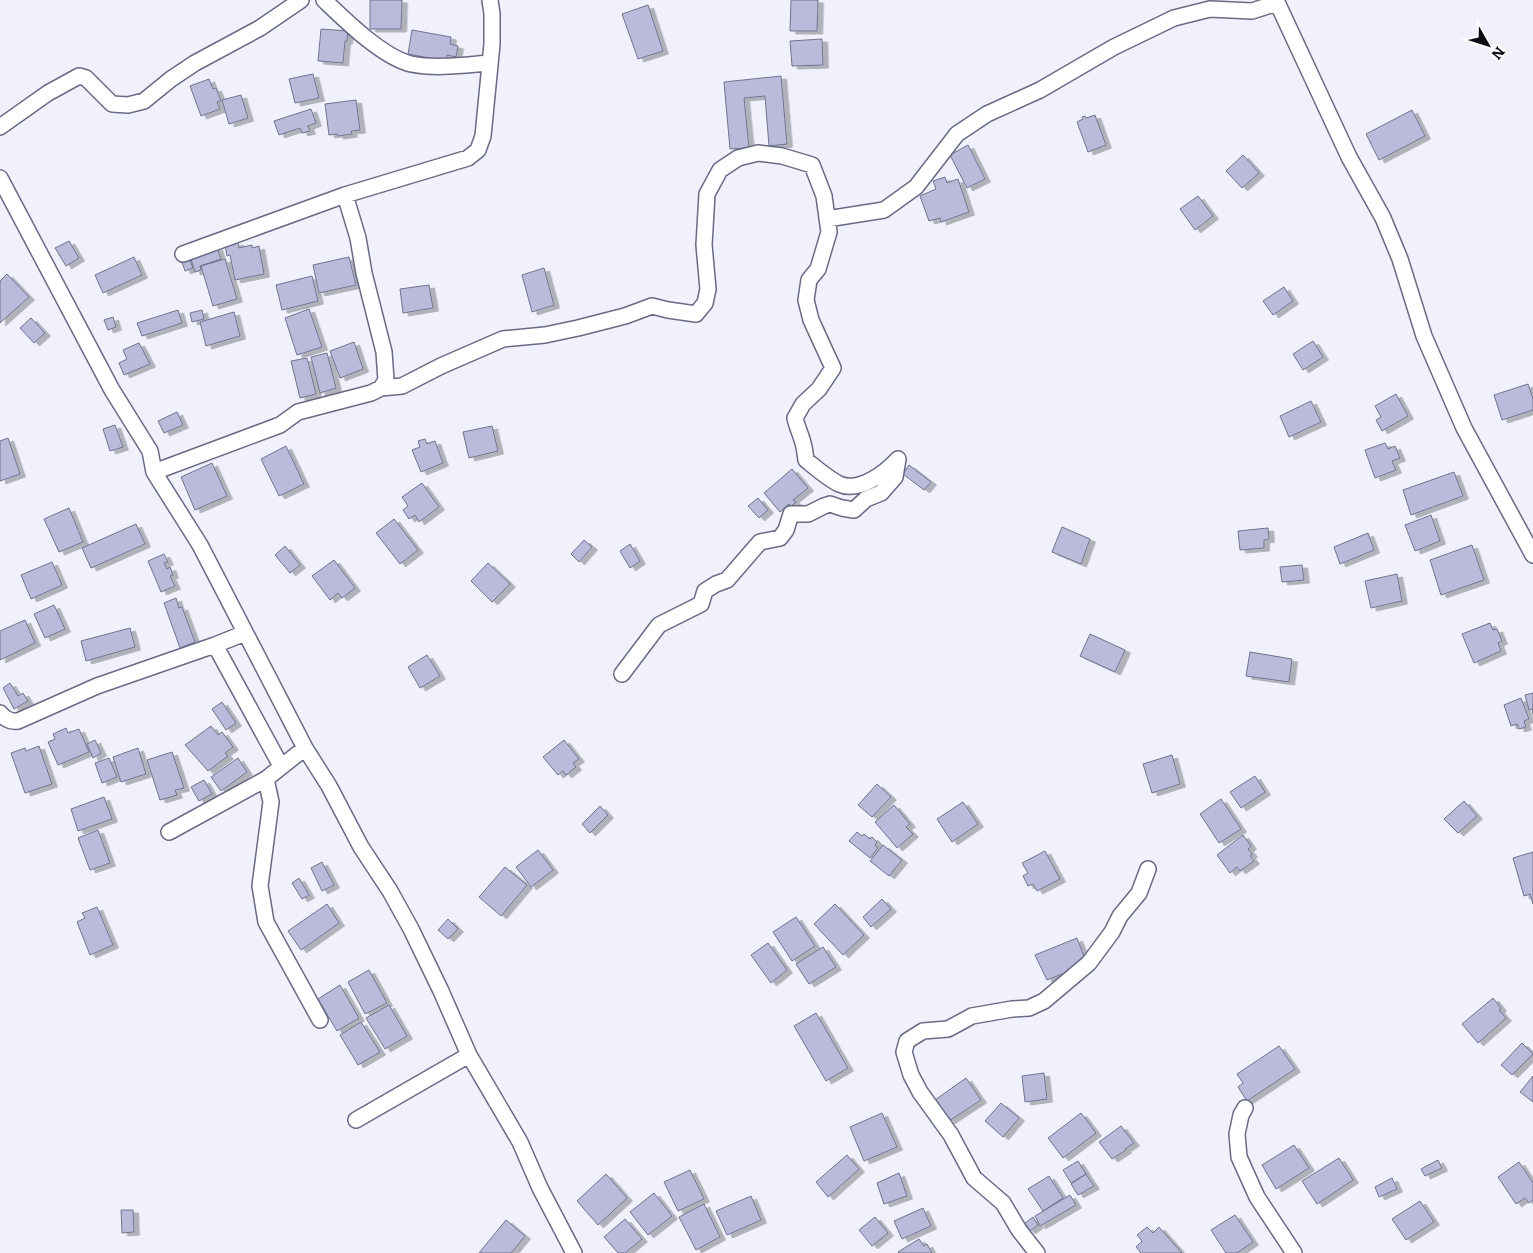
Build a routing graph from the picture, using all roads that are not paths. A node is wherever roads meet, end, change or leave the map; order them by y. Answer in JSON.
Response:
{"nodes":[{"id":1,"x":301,"y":0,"type":"edge"},
{"id":2,"x":324,"y":0,"type":"edge"},
{"id":3,"x":490,"y":0,"type":"edge"},
{"id":4,"x":1276,"y":2,"type":"edge"},
{"id":5,"x":489,"y":63,"type":"junction"},
{"id":6,"x":0,"y":128,"type":"edge"},
{"id":7,"x":0,"y":178,"type":"edge"},
{"id":8,"x":345,"y":195,"type":"junction"},
{"id":9,"x":827,"y":219,"type":"junction"},
{"id":10,"x":183,"y":254,"type":"dead end"},
{"id":11,"x":381,"y":388,"type":"junction"},
{"id":12,"x":154,"y":472,"type":"junction"},
{"id":13,"x":1533,"y":555,"type":"edge"},
{"id":14,"x":245,"y":633,"type":"junction"},
{"id":15,"x":215,"y":646,"type":"junction"},
{"id":16,"x":622,"y":674,"type":"dead end"},
{"id":17,"x":0,"y":713,"type":"edge"},
{"id":18,"x":305,"y":748,"type":"junction"},
{"id":19,"x":281,"y":766,"type":"junction"},
{"id":20,"x":266,"y":779,"type":"junction"},
{"id":21,"x":169,"y":832,"type":"dead end"},
{"id":22,"x":1148,"y":869,"type":"dead end"},
{"id":23,"x":320,"y":1020,"type":"dead end"},
{"id":24,"x":468,"y":1055,"type":"junction"},
{"id":25,"x":1245,"y":1108,"type":"dead end"},
{"id":26,"x":356,"y":1120,"type":"dead end"},
{"id":27,"x":574,"y":1253,"type":"edge"},
{"id":28,"x":1036,"y":1253,"type":"edge"},
{"id":29,"x":1294,"y":1253,"type":"edge"}],
"edges":[{"from":1,"to":6,"type":"street"},
{"from":2,"to":5,"type":"street"},
{"from":3,"to":5,"type":"street"},
{"from":4,"to":9,"type":"street"},
{"from":4,"to":13,"type":"street"},
{"from":5,"to":8,"type":"street"},
{"from":7,"to":12,"type":"street"},
{"from":8,"to":10,"type":"street"},
{"from":8,"to":11,"type":"street"},
{"from":9,"to":11,"type":"street"},
{"from":9,"to":16,"type":"street"},
{"from":11,"to":12,"type":"street"},
{"from":12,"to":14,"type":"street"},
{"from":14,"to":15,"type":"street"},
{"from":14,"to":18,"type":"street"},
{"from":15,"to":17,"type":"street"},
{"from":15,"to":19,"type":"street"},
{"from":18,"to":19,"type":"street"},
{"from":18,"to":24,"type":"street"},
{"from":19,"to":20,"type":"street"},
{"from":20,"to":21,"type":"street"},
{"from":20,"to":23,"type":"street"},
{"from":22,"to":28,"type":"street"},
{"from":24,"to":26,"type":"street"},
{"from":24,"to":27,"type":"street"},
{"from":25,"to":29,"type":"street"}]}
